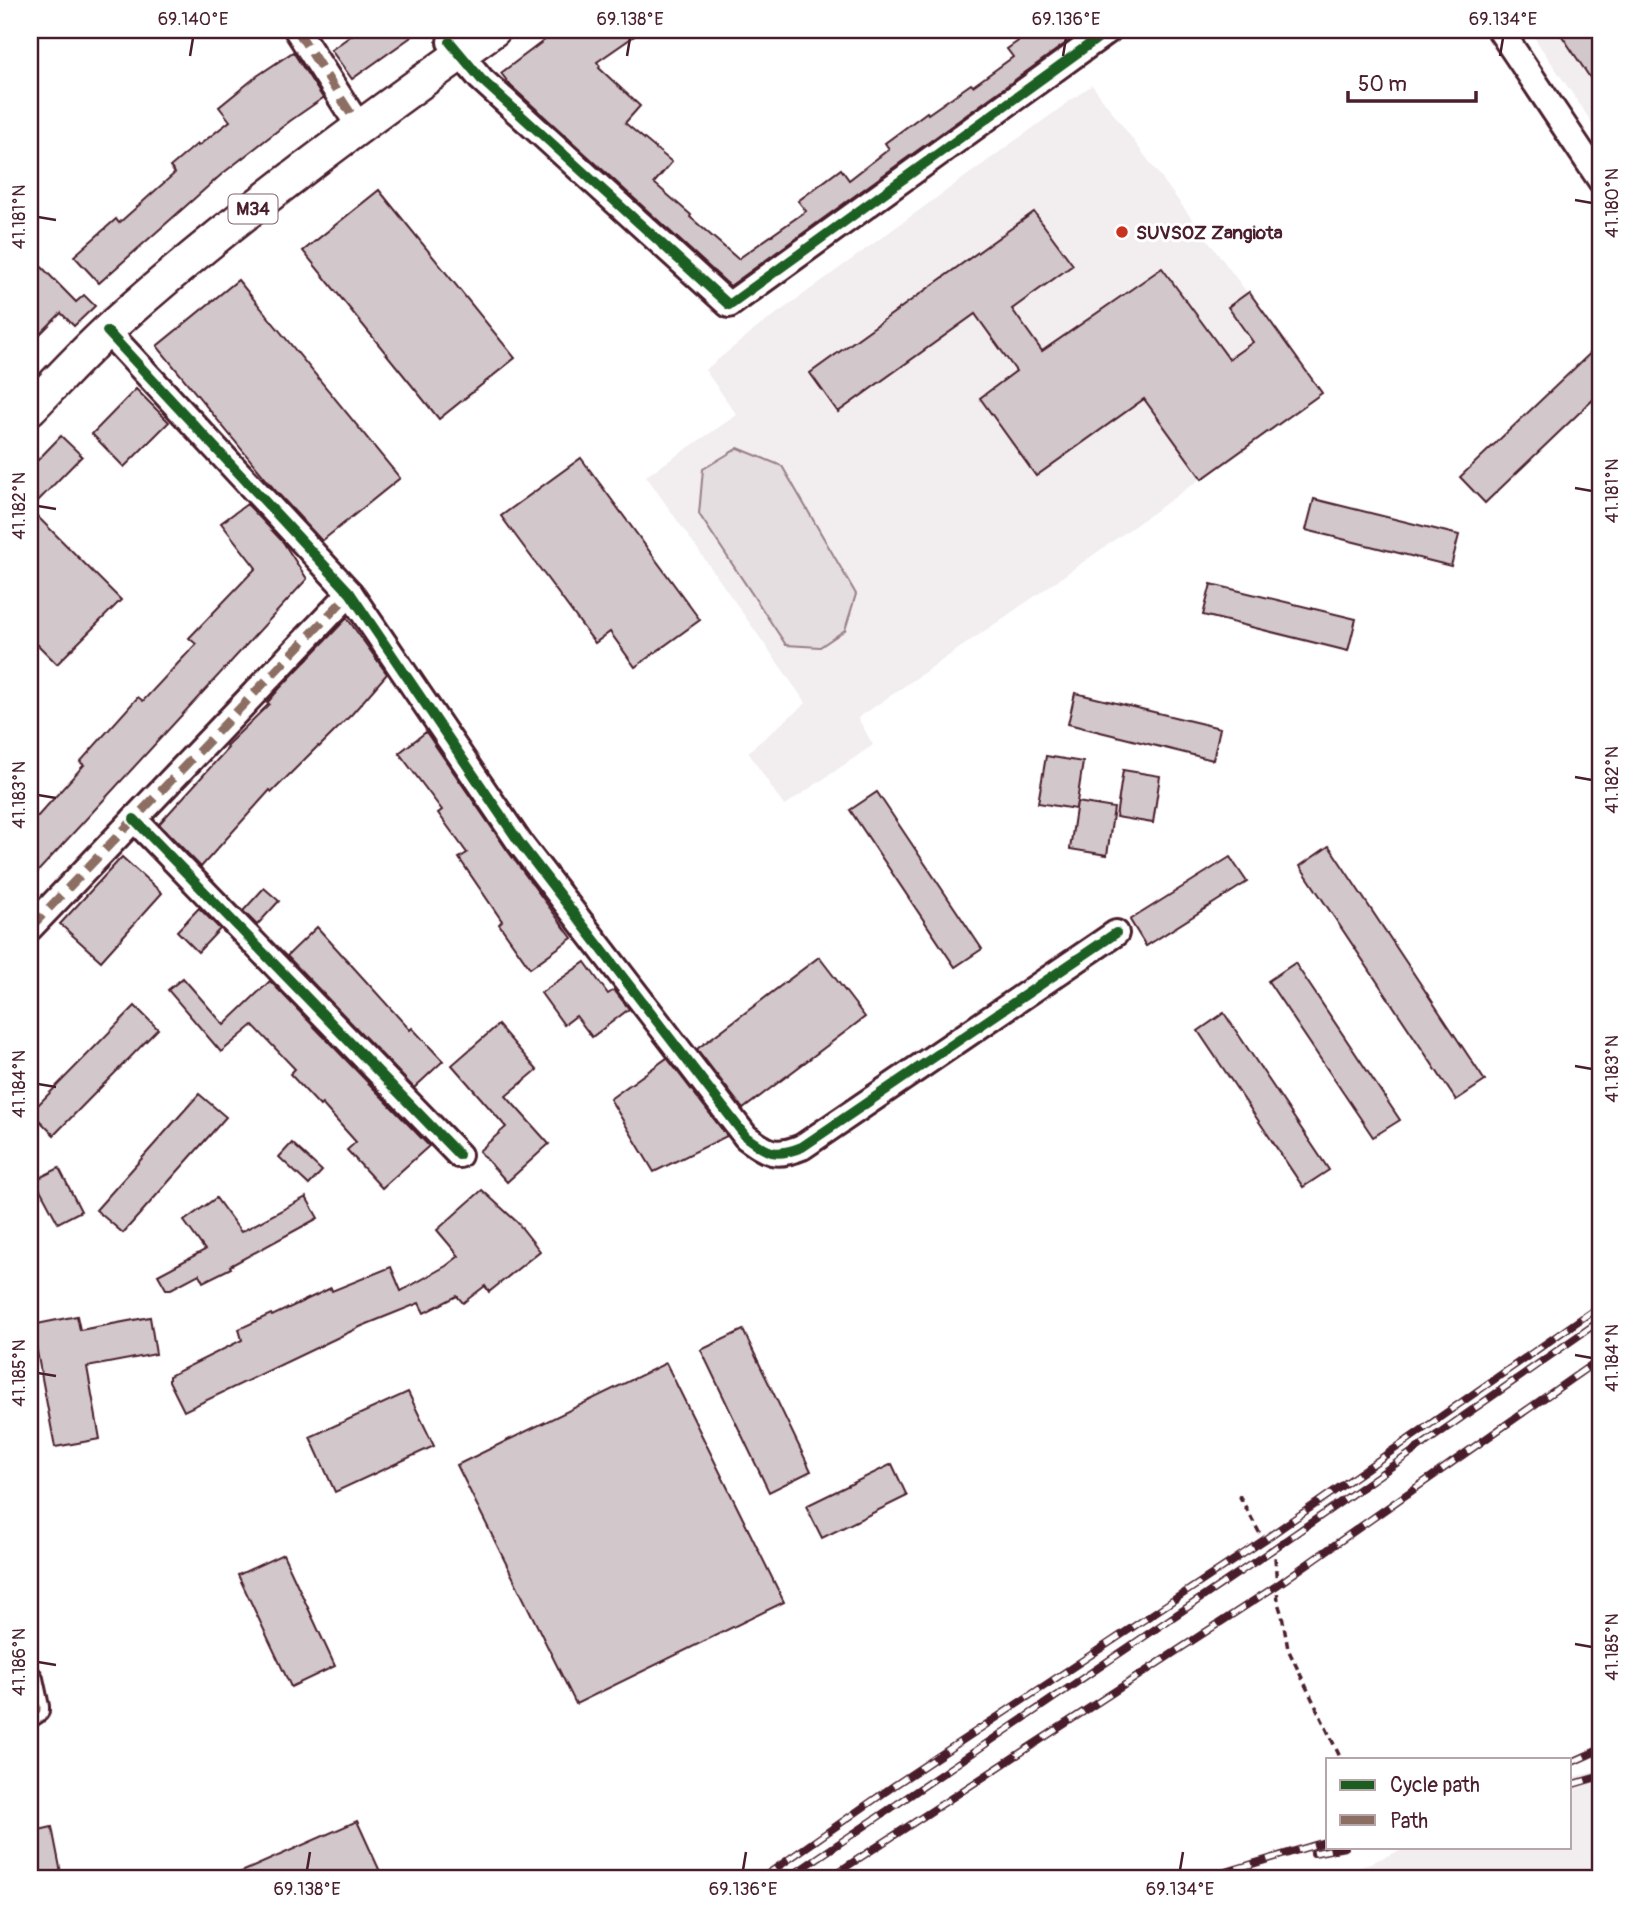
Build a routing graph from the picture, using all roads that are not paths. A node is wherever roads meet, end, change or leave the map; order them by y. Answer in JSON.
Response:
{"nodes":[{"id":1,"x":297,"y":30,"type":"edge"},
{"id":2,"x":494,"y":30,"type":"edge"},
{"id":3,"x":1109,"y":30,"type":"edge"},
{"id":4,"x":1500,"y":30,"type":"edge"},
{"id":5,"x":459,"y":42,"type":"edge"},
{"id":6,"x":351,"y":114,"type":"junction"},
{"id":7,"x":1601,"y":181,"type":"edge"},
{"id":8,"x":107,"y":331,"type":"junction"},
{"id":9,"x":30,"y":387,"type":"edge"},
{"id":10,"x":30,"y":409,"type":"edge"},
{"id":11,"x":350,"y":593,"type":"junction"},
{"id":12,"x":134,"y":819,"type":"junction"},
{"id":13,"x":30,"y":928,"type":"edge"},
{"id":14,"x":1116,"y":933,"type":"dead end"},
{"id":15,"x":458,"y":1155,"type":"dead end"},
{"id":16,"x":30,"y":1679,"type":"edge"},
{"id":17,"x":30,"y":1714,"type":"edge"}],
"edges":[{"from":1,"to":6,"type":"street"},
{"from":2,"to":5,"type":"main road","number":"M34"},
{"from":3,"to":5,"type":"street"},
{"from":4,"to":7,"type":"street"},
{"from":5,"to":6,"type":"main road","number":"M34"},
{"from":5,"to":8,"type":"main road","number":"M34"},
{"from":6,"to":9,"type":"main road","number":"M34"},
{"from":8,"to":10,"type":"main road","number":"M34"},
{"from":8,"to":11,"type":"street"},
{"from":11,"to":12,"type":"street"},
{"from":11,"to":14,"type":"street"},
{"from":12,"to":13,"type":"street"},
{"from":12,"to":15,"type":"street"},
{"from":16,"to":17,"type":"street"}]}
